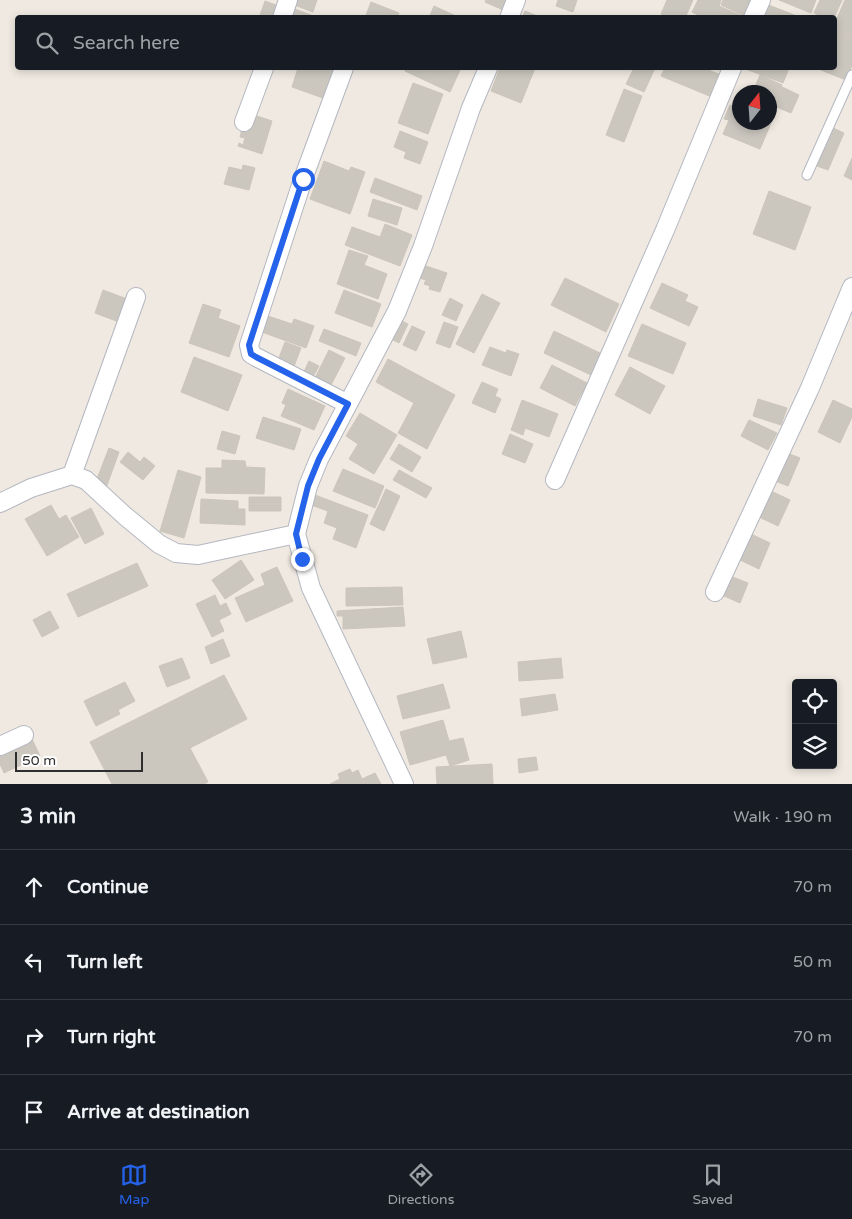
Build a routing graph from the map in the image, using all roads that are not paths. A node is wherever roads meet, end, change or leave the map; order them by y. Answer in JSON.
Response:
{"nodes":[{"id":1,"x":288,"y":0,"type":"edge"},
{"id":2,"x":516,"y":0,"type":"edge"},
{"id":3,"x":761,"y":0,"type":"edge"},
{"id":4,"x":283,"y":15,"type":"edge"},
{"id":5,"x":509,"y":15,"type":"edge"},
{"id":6,"x":754,"y":15,"type":"edge"},
{"id":7,"x":263,"y":70,"type":"edge"},
{"id":8,"x":343,"y":70,"type":"edge"},
{"id":9,"x":487,"y":70,"type":"edge"},
{"id":10,"x":731,"y":70,"type":"edge"},
{"id":11,"x":852,"y":75,"type":"edge"},
{"id":12,"x":244,"y":122,"type":"dead end"},
{"id":13,"x":807,"y":175,"type":"dead end"},
{"id":14,"x":852,"y":287,"type":"edge"},
{"id":15,"x":136,"y":297,"type":"dead end"},
{"id":16,"x":348,"y":404,"type":"junction"},
{"id":17,"x":72,"y":474,"type":"junction"},
{"id":18,"x":556,"y":480,"type":"dead end"},
{"id":19,"x":0,"y":503,"type":"edge"},
{"id":20,"x":296,"y":534,"type":"junction"},
{"id":21,"x":715,"y":592,"type":"dead end"},
{"id":22,"x":24,"y":735,"type":"dead end"},
{"id":23,"x":0,"y":746,"type":"edge"},
{"id":24,"x":404,"y":784,"type":"edge"}],
"edges":[{"from":1,"to":4,"type":"street"},
{"from":2,"to":5,"type":"street"},
{"from":3,"to":6,"type":"street"},
{"from":7,"to":12,"type":"street"},
{"from":8,"to":16,"type":"street"},
{"from":9,"to":16,"type":"street"},
{"from":10,"to":18,"type":"street"},
{"from":11,"to":13,"type":"lane"},
{"from":14,"to":21,"type":"street"},
{"from":15,"to":17,"type":"street"},
{"from":16,"to":20,"type":"street"},
{"from":17,"to":19,"type":"street"},
{"from":17,"to":20,"type":"street"},
{"from":20,"to":24,"type":"street"},
{"from":22,"to":23,"type":"street"}]}
